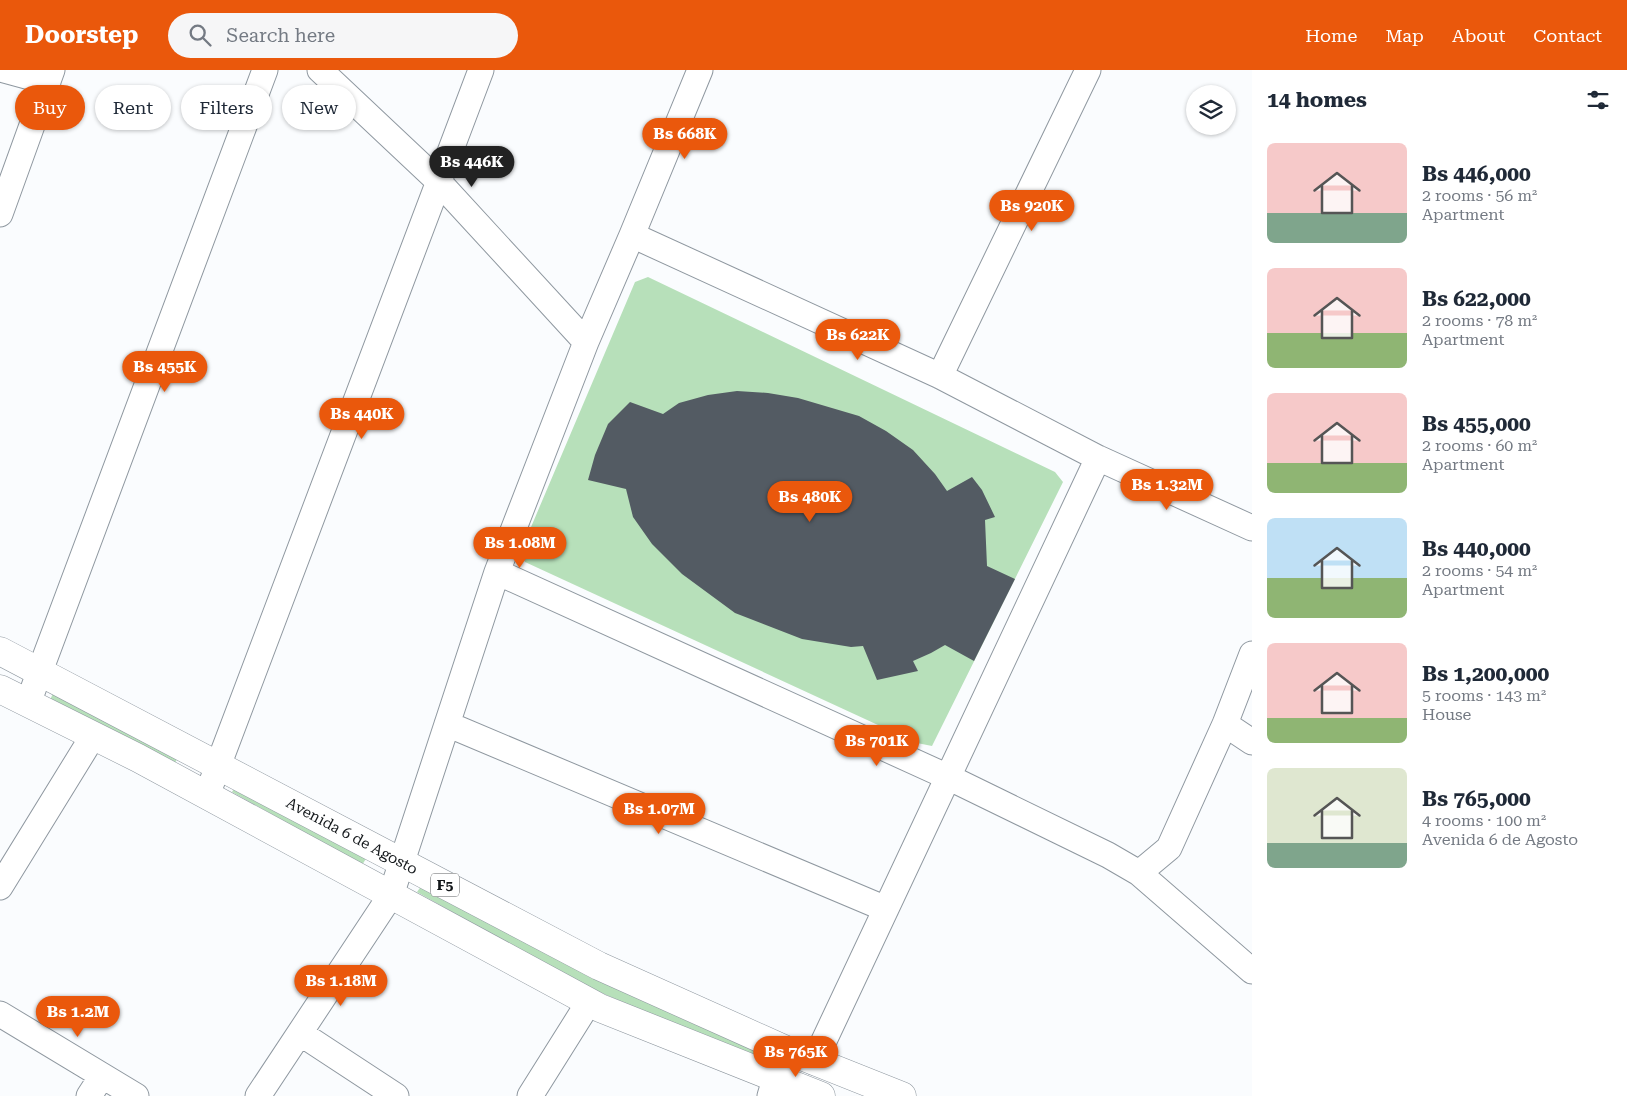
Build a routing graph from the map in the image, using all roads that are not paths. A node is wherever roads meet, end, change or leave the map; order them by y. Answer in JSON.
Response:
{"nodes":[{"id":1,"x":4,"y":70,"type":"edge"},
{"id":2,"x":264,"y":70,"type":"edge"},
{"id":3,"x":320,"y":70,"type":"edge"},
{"id":4,"x":481,"y":70,"type":"edge"},
{"id":5,"x":700,"y":70,"type":"edge"},
{"id":6,"x":1088,"y":70,"type":"edge"},
{"id":7,"x":50,"y":76,"type":"edge"},
{"id":8,"x":438,"y":181,"type":"junction"},
{"id":9,"x":0,"y":214,"type":"edge"},
{"id":10,"x":632,"y":235,"type":"junction"},
{"id":11,"x":586,"y":342,"type":"junction"},
{"id":12,"x":940,"y":376,"type":"junction"},
{"id":13,"x":1098,"y":458,"type":"junction"},
{"id":14,"x":1252,"y":528,"type":"edge"},
{"id":15,"x":497,"y":572,"type":"junction"},
{"id":16,"x":0,"y":652,"type":"edge"},
{"id":17,"x":1252,"y":654,"type":"edge"},
{"id":18,"x":39,"y":672,"type":"junction"},
{"id":19,"x":0,"y":689,"type":"edge"},
{"id":20,"x":28,"y":703,"type":"junction"},
{"id":21,"x":447,"y":724,"type":"junction"},
{"id":22,"x":1225,"y":724,"type":"junction"},
{"id":23,"x":93,"y":736,"type":"junction"},
{"id":24,"x":1252,"y":742,"type":"edge"},
{"id":25,"x":218,"y":766,"type":"junction"},
{"id":26,"x":948,"y":777,"type":"junction"},
{"id":27,"x":206,"y":795,"type":"junction"},
{"id":28,"x":402,"y":862,"type":"junction"},
{"id":29,"x":1139,"y":873,"type":"junction"},
{"id":30,"x":0,"y":887,"type":"edge"},
{"id":31,"x":391,"y":895,"type":"junction"},
{"id":32,"x":886,"y":909,"type":"junction"},
{"id":33,"x":1252,"y":972,"type":"edge"},
{"id":34,"x":588,"y":1002,"type":"junction"},
{"id":35,"x":0,"y":1014,"type":"edge"},
{"id":36,"x":300,"y":1033,"type":"junction"},
{"id":37,"x":784,"y":1049,"type":"junction"},
{"id":38,"x":814,"y":1062,"type":"junction"},
{"id":39,"x":96,"y":1086,"type":"edge"},
{"id":40,"x":773,"y":1087,"type":"edge"},
{"id":41,"x":136,"y":1096,"type":"edge"},
{"id":42,"x":258,"y":1096,"type":"edge"},
{"id":43,"x":396,"y":1096,"type":"edge"},
{"id":44,"x":530,"y":1096,"type":"edge"},
{"id":45,"x":821,"y":1096,"type":"edge"},
{"id":46,"x":902,"y":1096,"type":"edge"}],
"edges":[{"from":1,"to":7,"type":"street"},
{"from":2,"to":18,"type":"street"},
{"from":3,"to":8,"type":"street"},
{"from":4,"to":8,"type":"street"},
{"from":5,"to":10,"type":"street"},
{"from":6,"to":12,"type":"street"},
{"from":7,"to":9,"type":"street"},
{"from":8,"to":11,"type":"street"},
{"from":8,"to":25,"type":"street"},
{"from":10,"to":11,"type":"street"},
{"from":10,"to":12,"type":"street"},
{"from":11,"to":15,"type":"street"},
{"from":12,"to":13,"type":"street"},
{"from":13,"to":14,"type":"street"},
{"from":13,"to":26,"type":"street"},
{"from":15,"to":21,"type":"street"},
{"from":15,"to":26,"type":"street"},
{"from":16,"to":18,"type":"highway","name":"Avenida 6 de Agosto","number":"F5"},
{"from":17,"to":22,"type":"street"},
{"from":18,"to":20,"type":"street"},
{"from":18,"to":25,"type":"highway","name":"Avenida 6 de Agosto","number":"F5"},
{"from":19,"to":20,"type":"highway","number":"F5"},
{"from":20,"to":23,"type":"highway","number":"F5"},
{"from":21,"to":28,"type":"street"},
{"from":21,"to":32,"type":"street"},
{"from":22,"to":24,"type":"street"},
{"from":22,"to":29,"type":"street"},
{"from":23,"to":27,"type":"highway","number":"F5"},
{"from":23,"to":30,"type":"street"},
{"from":25,"to":27,"type":"street"},
{"from":25,"to":28,"type":"highway","name":"Avenida 6 de Agosto","number":"F5"},
{"from":26,"to":29,"type":"street"},
{"from":26,"to":32,"type":"street"},
{"from":27,"to":31,"type":"highway","number":"F5"},
{"from":28,"to":31,"type":"street"},
{"from":28,"to":37,"type":"highway","name":"Avenida 6 de Agosto","number":"F5"},
{"from":29,"to":33,"type":"street"},
{"from":31,"to":34,"type":"highway","number":"F5"},
{"from":31,"to":36,"type":"street"},
{"from":32,"to":38,"type":"street"},
{"from":34,"to":40,"type":"highway","number":"F5"},
{"from":34,"to":44,"type":"street"},
{"from":35,"to":39,"type":"street"},
{"from":36,"to":42,"type":"street"},
{"from":36,"to":43,"type":"street"},
{"from":37,"to":38,"type":"highway","name":"Avenida 6 de Agosto","number":"F5"},
{"from":37,"to":40,"type":"street"},
{"from":38,"to":46,"type":"highway","name":"Avenida 6 de Agosto","number":"F5"},
{"from":39,"to":41,"type":"street"},
{"from":40,"to":45,"type":"highway","number":"F5"}]}
